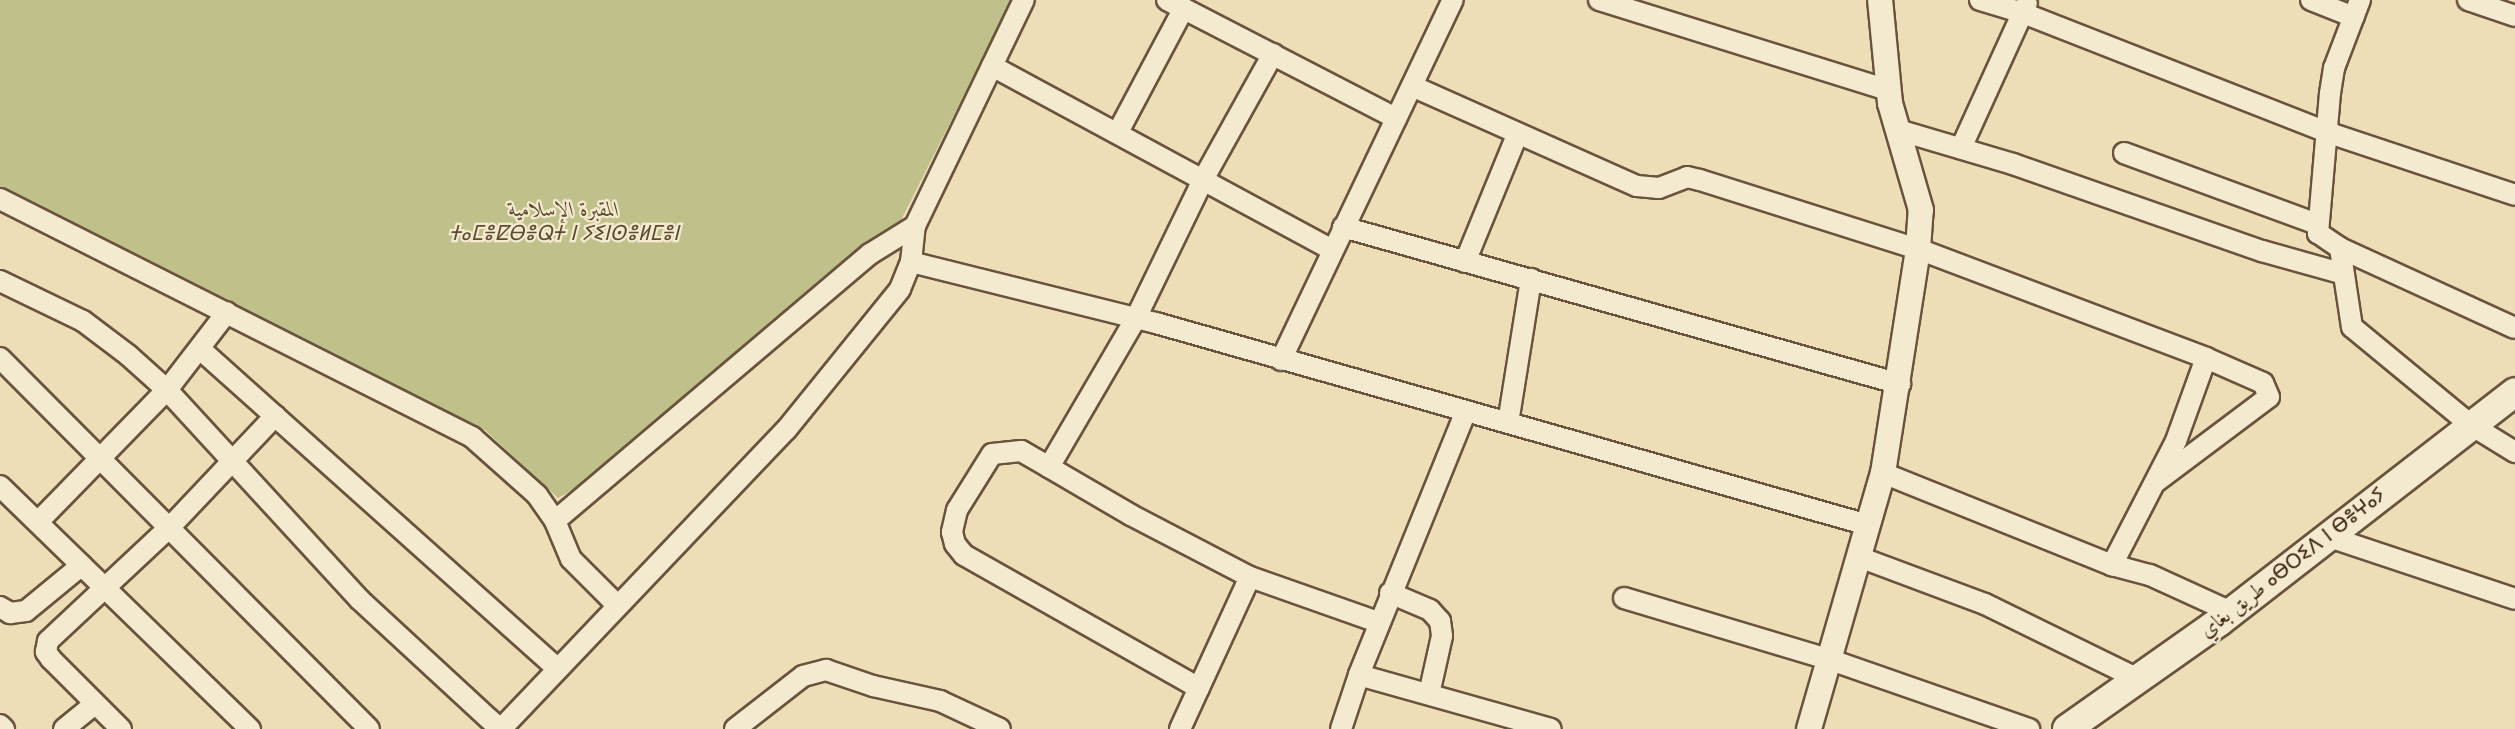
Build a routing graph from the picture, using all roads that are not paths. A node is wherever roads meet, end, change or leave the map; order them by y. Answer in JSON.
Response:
{"nodes":[{"id":1,"x":1024,"y":0,"type":"edge"},
{"id":2,"x":1453,"y":0,"type":"edge"},
{"id":3,"x":1599,"y":0,"type":"edge"},
{"id":4,"x":1880,"y":0,"type":"edge"},
{"id":5,"x":1980,"y":0,"type":"edge"},
{"id":6,"x":2311,"y":0,"type":"edge"},
{"id":7,"x":2468,"y":0,"type":"edge"},
{"id":8,"x":1176,"y":4,"type":"edge"},
{"id":9,"x":2026,"y":6,"type":"edge"},
{"id":10,"x":2357,"y":8,"type":"edge"},
{"id":11,"x":2515,"y":16,"type":"edge"},
{"id":12,"x":1272,"y":54,"type":"junction"},
{"id":13,"x":992,"y":66,"type":"junction"},
{"id":14,"x":1412,"y":86,"type":"junction"},
{"id":15,"x":1888,"y":90,"type":"junction"},
{"id":16,"x":1396,"y":118,"type":"junction"},
{"id":17,"x":1899,"y":130,"type":"junction"},
{"id":18,"x":1118,"y":132,"type":"junction"},
{"id":19,"x":1518,"y":133,"type":"junction"},
{"id":20,"x":2329,"y":133,"type":"junction"},
{"id":21,"x":1961,"y":148,"type":"junction"},
{"id":22,"x":2124,"y":153,"type":"dead end"},
{"id":23,"x":1204,"y":178,"type":"junction"},
{"id":24,"x":2515,"y":195,"type":"edge"},
{"id":25,"x":0,"y":199,"type":"edge"},
{"id":26,"x":2317,"y":224,"type":"junction"},
{"id":27,"x":915,"y":226,"type":"junction"},
{"id":28,"x":1343,"y":227,"type":"junction"},
{"id":29,"x":2340,"y":248,"type":"junction"},
{"id":30,"x":1918,"y":249,"type":"junction"},
{"id":31,"x":1332,"y":250,"type":"junction"},
{"id":32,"x":911,"y":262,"type":"junction"},
{"id":33,"x":1465,"y":262,"type":"junction"},
{"id":34,"x":2341,"y":273,"type":"junction"},
{"id":35,"x":1531,"y":279,"type":"junction"},
{"id":36,"x":0,"y":281,"type":"edge"},
{"id":37,"x":227,"y":312,"type":"junction"},
{"id":38,"x":1137,"y":318,"type":"junction"},
{"id":39,"x":2515,"y":328,"type":"edge"},
{"id":40,"x":200,"y":349,"type":"junction"},
{"id":41,"x":0,"y":358,"type":"edge"},
{"id":42,"x":2206,"y":358,"type":"junction"},
{"id":43,"x":1281,"y":360,"type":"junction"},
{"id":44,"x":1900,"y":384,"type":"junction"},
{"id":45,"x":167,"y":390,"type":"junction"},
{"id":46,"x":2515,"y":392,"type":"edge"},
{"id":47,"x":1466,"y":411,"type":"junction"},
{"id":48,"x":275,"y":416,"type":"junction"},
{"id":49,"x":1508,"y":423,"type":"junction"},
{"id":50,"x":2470,"y":425,"type":"junction"},
{"id":51,"x":2515,"y":452,"type":"edge"},
{"id":52,"x":103,"y":459,"type":"junction"},
{"id":53,"x":233,"y":463,"type":"junction"},
{"id":54,"x":1049,"y":467,"type":"junction"},
{"id":55,"x":1883,"y":472,"type":"junction"},
{"id":56,"x":2155,"y":483,"type":"junction"},
{"id":57,"x":0,"y":486,"type":"edge"},
{"id":58,"x":555,"y":521,"type":"junction"},
{"id":59,"x":38,"y":522,"type":"junction"},
{"id":60,"x":1868,"y":525,"type":"junction"},
{"id":61,"x":170,"y":527,"type":"junction"},
{"id":62,"x":2326,"y":536,"type":"junction"},
{"id":63,"x":1859,"y":556,"type":"junction"},
{"id":64,"x":82,"y":565,"type":"junction"},
{"id":65,"x":2112,"y":565,"type":"junction"},
{"id":66,"x":1250,"y":576,"type":"junction"},
{"id":67,"x":106,"y":588,"type":"junction"},
{"id":68,"x":1390,"y":593,"type":"junction"},
{"id":69,"x":1624,"y":598,"type":"dead end"},
{"id":70,"x":2515,"y":599,"type":"edge"},
{"id":71,"x":618,"y":606,"type":"junction"},
{"id":72,"x":0,"y":607,"type":"edge"},
{"id":73,"x":2226,"y":617,"type":"junction"},
{"id":74,"x":1378,"y":622,"type":"junction"},
{"id":75,"x":1831,"y":660,"type":"junction"},
{"id":76,"x":558,"y":669,"type":"junction"},
{"id":77,"x":1359,"y":675,"type":"junction"},
{"id":78,"x":2138,"y":679,"type":"junction"},
{"id":79,"x":1199,"y":688,"type":"junction"},
{"id":80,"x":1428,"y":694,"type":"junction"},
{"id":81,"x":95,"y":704,"type":"junction"},
{"id":82,"x":1512,"y":723,"type":"edge"},
{"id":83,"x":0,"y":725,"type":"edge"},
{"id":84,"x":4,"y":729,"type":"edge"},
{"id":85,"x":64,"y":729,"type":"edge"},
{"id":86,"x":121,"y":729,"type":"edge"},
{"id":87,"x":250,"y":729,"type":"edge"},
{"id":88,"x":369,"y":729,"type":"edge"},
{"id":89,"x":501,"y":729,"type":"edge"},
{"id":90,"x":735,"y":729,"type":"edge"},
{"id":91,"x":1000,"y":729,"type":"edge"},
{"id":92,"x":1180,"y":729,"type":"edge"},
{"id":93,"x":1341,"y":729,"type":"edge"},
{"id":94,"x":1551,"y":729,"type":"edge"},
{"id":95,"x":1809,"y":729,"type":"edge"},
{"id":96,"x":2028,"y":729,"type":"edge"},
{"id":97,"x":2067,"y":729,"type":"edge"}],
"edges":[{"from":1,"to":13,"type":"street"},
{"from":2,"to":14,"type":"street"},
{"from":3,"to":15,"type":"street"},
{"from":4,"to":15,"type":"street"},
{"from":5,"to":9,"type":"street"},
{"from":6,"to":10,"type":"street"},
{"from":7,"to":11,"type":"street"},
{"from":8,"to":12,"type":"street"},
{"from":8,"to":18,"type":"street"},
{"from":9,"to":20,"type":"street"},
{"from":9,"to":21,"type":"street"},
{"from":10,"to":20,"type":"street"},
{"from":12,"to":16,"type":"street"},
{"from":12,"to":23,"type":"street"},
{"from":13,"to":18,"type":"street"},
{"from":13,"to":27,"type":"street"},
{"from":14,"to":16,"type":"street"},
{"from":14,"to":19,"type":"street"},
{"from":15,"to":17,"type":"street"},
{"from":16,"to":28,"type":"street"},
{"from":17,"to":21,"type":"street"},
{"from":17,"to":30,"type":"street"},
{"from":18,"to":23,"type":"street"},
{"from":19,"to":30,"type":"street"},
{"from":19,"to":33,"type":"street"},
{"from":20,"to":24,"type":"street"},
{"from":20,"to":26,"type":"street"},
{"from":21,"to":34,"type":"street"},
{"from":22,"to":26,"type":"street"},
{"from":23,"to":31,"type":"street"},
{"from":23,"to":38,"type":"street"},
{"from":25,"to":37,"type":"street"},
{"from":26,"to":29,"type":"street"},
{"from":27,"to":32,"type":"street"},
{"from":27,"to":58,"type":"street"},
{"from":28,"to":31,"type":"street"},
{"from":28,"to":33,"type":"street"},
{"from":29,"to":34,"type":"street"},
{"from":29,"to":39,"type":"street"},
{"from":30,"to":42,"type":"street"},
{"from":30,"to":44,"type":"street"},
{"from":31,"to":43,"type":"street"},
{"from":32,"to":38,"type":"street"},
{"from":32,"to":71,"type":"street"},
{"from":33,"to":35,"type":"street"},
{"from":34,"to":50,"type":"street"},
{"from":35,"to":44,"type":"street"},
{"from":35,"to":49,"type":"street"},
{"from":36,"to":45,"type":"street"},
{"from":37,"to":40,"type":"street"},
{"from":37,"to":58,"type":"street"},
{"from":38,"to":43,"type":"street"},
{"from":38,"to":54,"type":"street"},
{"from":40,"to":45,"type":"street"},
{"from":40,"to":48,"type":"street"},
{"from":41,"to":52,"type":"street"},
{"from":42,"to":56,"type":"street"},
{"from":42,"to":56,"type":"street"},
{"from":43,"to":47,"type":"street"},
{"from":44,"to":55,"type":"street"},
{"from":45,"to":52,"type":"street"},
{"from":45,"to":53,"type":"street"},
{"from":46,"to":50,"type":"main road","name":"طريق بغاي ⴰⴱⵔⵉⴷ ⵏ ⴱⴻⵖⴰⵢ"},
{"from":47,"to":49,"type":"street"},
{"from":47,"to":68,"type":"street"},
{"from":48,"to":53,"type":"street"},
{"from":48,"to":76,"type":"street"},
{"from":49,"to":60,"type":"street"},
{"from":50,"to":51,"type":"street"},
{"from":50,"to":62,"type":"main road","name":"طريق بغاي ⴰⴱⵔⵉⴷ ⵏ ⴱⴻⵖⴰⵢ"},
{"from":52,"to":59,"type":"street"},
{"from":52,"to":61,"type":"street"},
{"from":53,"to":61,"type":"street"},
{"from":53,"to":89,"type":"street"},
{"from":54,"to":66,"type":"street"},
{"from":54,"to":79,"type":"street"},
{"from":55,"to":60,"type":"street"},
{"from":55,"to":65,"type":"street"},
{"from":56,"to":65,"type":"street"},
{"from":57,"to":59,"type":"street"},
{"from":58,"to":71,"type":"street"},
{"from":59,"to":64,"type":"street"},
{"from":60,"to":63,"type":"street"},
{"from":61,"to":67,"type":"street"},
{"from":61,"to":88,"type":"street"},
{"from":62,"to":70,"type":"street"},
{"from":62,"to":73,"type":"main road","name":"طريق بغاي ⴰⴱⵔⵉⴷ ⵏ ⴱⴻⵖⴰⵢ"},
{"from":63,"to":75,"type":"street"},
{"from":63,"to":78,"type":"street"},
{"from":64,"to":67,"type":"street"},
{"from":64,"to":72,"type":"street"},
{"from":65,"to":73,"type":"street"},
{"from":66,"to":74,"type":"street"},
{"from":66,"to":79,"type":"street"},
{"from":67,"to":81,"type":"street"},
{"from":67,"to":87,"type":"street"},
{"from":68,"to":74,"type":"street"},
{"from":68,"to":80,"type":"street"},
{"from":69,"to":75,"type":"street"},
{"from":71,"to":76,"type":"street"},
{"from":73,"to":78,"type":"main road","name":"طريق بغاي ⴰⴱⵔⵉⴷ ⵏ ⴱⴻⵖⴰⵢ"},
{"from":74,"to":77,"type":"street"},
{"from":75,"to":95,"type":"street"},
{"from":75,"to":96,"type":"street"},
{"from":76,"to":89,"type":"street"},
{"from":77,"to":80,"type":"street"},
{"from":77,"to":93,"type":"street"},
{"from":78,"to":97,"type":"main road","name":"طريق بغاي ⴰⴱⵔⵉⴷ ⵏ ⴱⴻⵖⴰⵢ"},
{"from":79,"to":92,"type":"street"},
{"from":80,"to":82,"type":"street"},
{"from":81,"to":85,"type":"street"},
{"from":81,"to":86,"type":"street"},
{"from":82,"to":94,"type":"street"},
{"from":83,"to":84,"type":"street"},
{"from":90,"to":91,"type":"street"}]}
